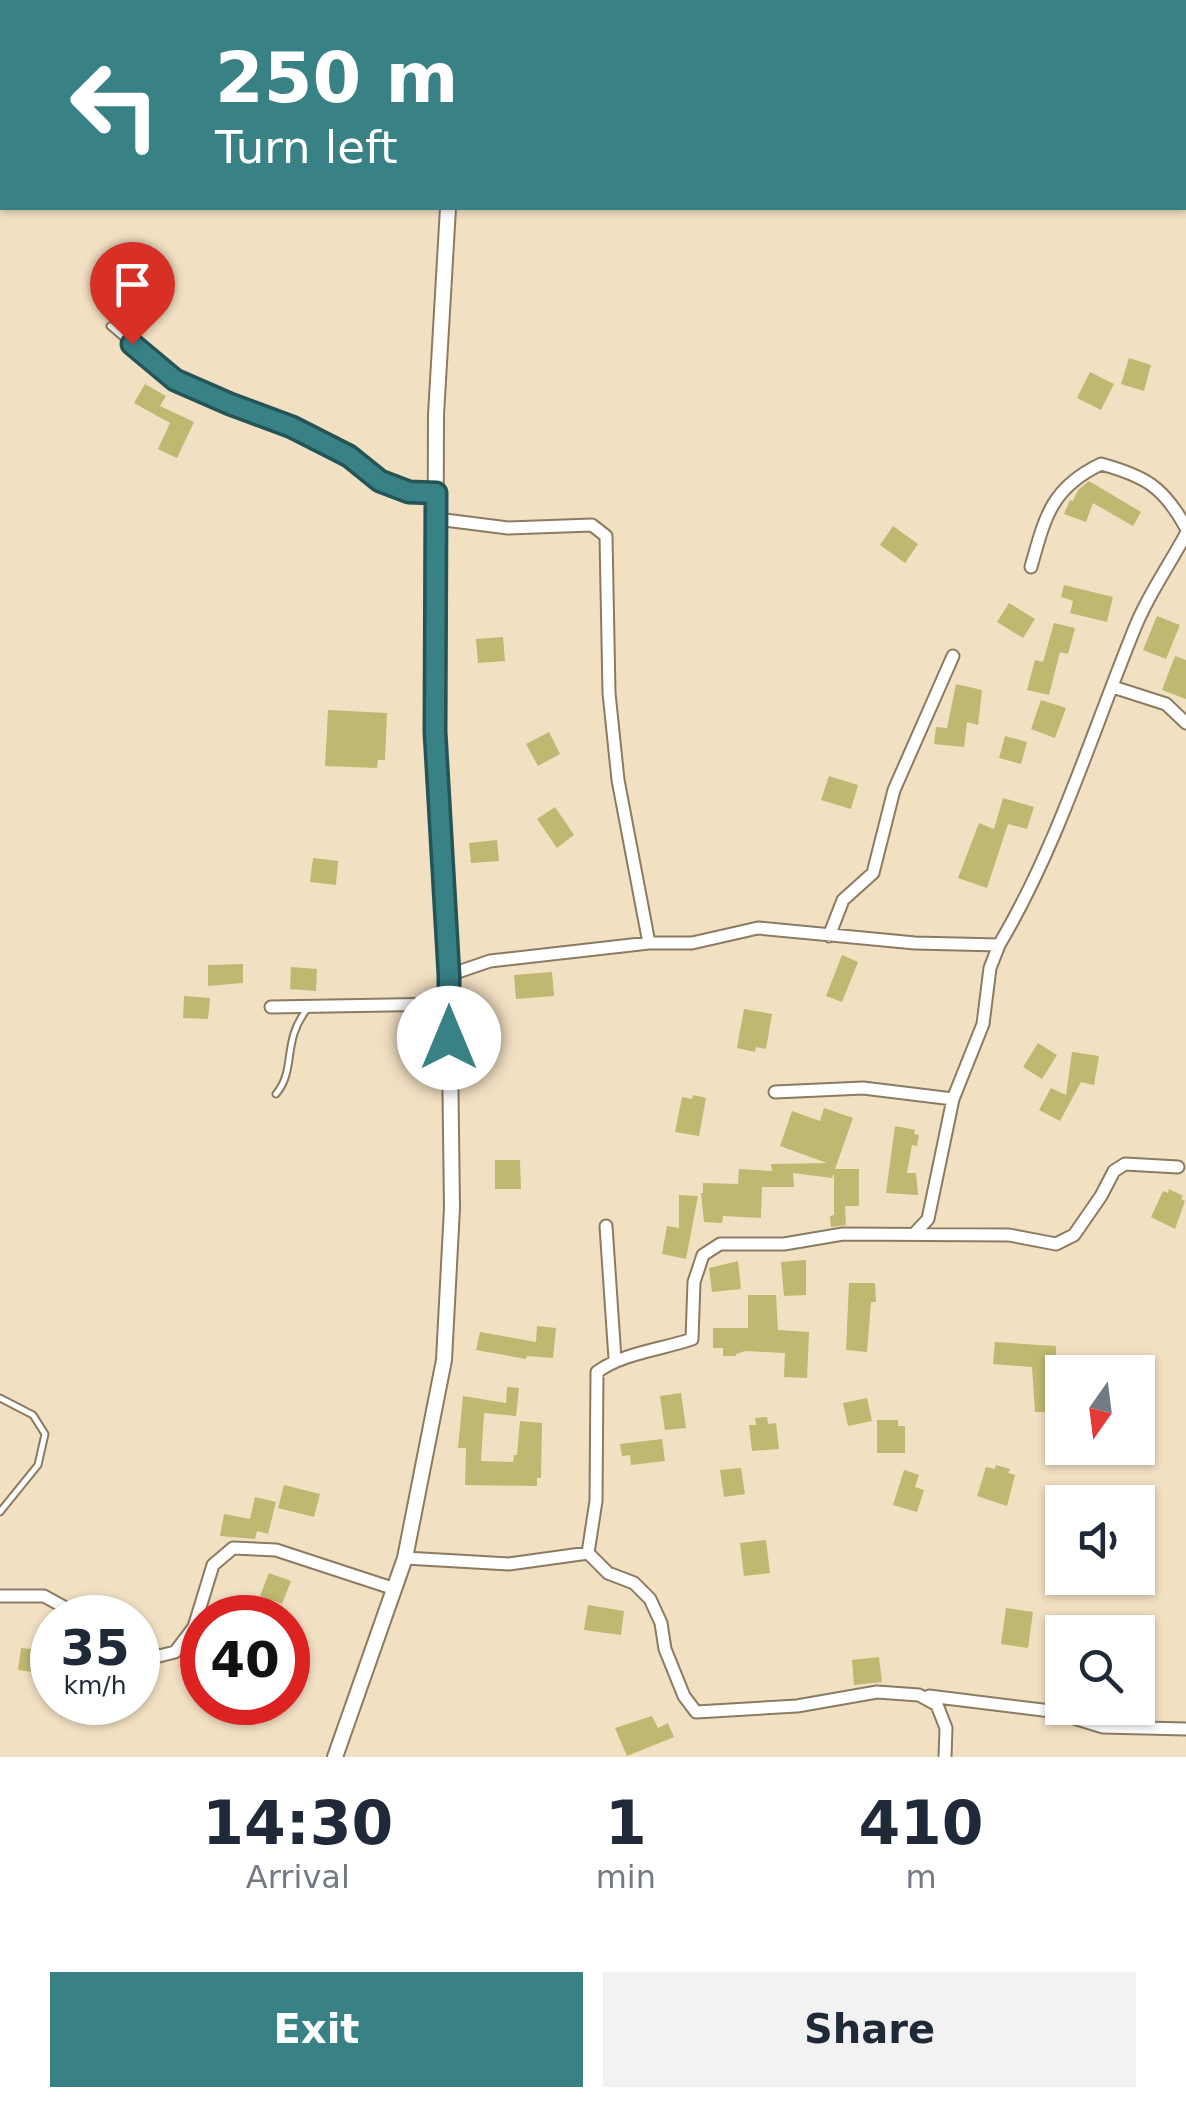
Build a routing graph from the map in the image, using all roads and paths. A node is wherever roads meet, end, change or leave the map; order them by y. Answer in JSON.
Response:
{"nodes":[{"id":1,"x":448,"y":210,"type":"edge"},
{"id":2,"x":110,"y":326,"type":"dead end"},
{"id":3,"x":436,"y":493,"type":"junction"},
{"id":4,"x":436,"y":520,"type":"junction"},
{"id":5,"x":1186,"y":531,"type":"edge"},
{"id":6,"x":1031,"y":567,"type":"dead end"},
{"id":7,"x":953,"y":656,"type":"dead end"},
{"id":8,"x":1114,"y":687,"type":"junction"},
{"id":9,"x":1186,"y":723,"type":"edge"},
{"id":10,"x":830,"y":936,"type":"junction"},
{"id":11,"x":649,"y":944,"type":"junction"},
{"id":12,"x":999,"y":945,"type":"junction"},
{"id":13,"x":449,"y":975,"type":"junction"},
{"id":14,"x":449,"y":1004,"type":"junction"},
{"id":15,"x":271,"y":1007,"type":"dead end"},
{"id":16,"x":308,"y":1008,"type":"junction"},
{"id":17,"x":775,"y":1092,"type":"dead end"},
{"id":18,"x":276,"y":1094,"type":"dead end"},
{"id":19,"x":953,"y":1099,"type":"junction"},
{"id":20,"x":1178,"y":1167,"type":"dead end"},
{"id":21,"x":606,"y":1226,"type":"dead end"},
{"id":22,"x":914,"y":1233,"type":"junction"},
{"id":23,"x":615,"y":1359,"type":"junction"},
{"id":24,"x":0,"y":1398,"type":"edge"},
{"id":25,"x":0,"y":1512,"type":"edge"},
{"id":26,"x":588,"y":1553,"type":"junction"},
{"id":27,"x":405,"y":1558,"type":"junction"},
{"id":28,"x":395,"y":1589,"type":"junction"},
{"id":29,"x":0,"y":1596,"type":"edge"},
{"id":30,"x":30,"y":1596,"type":"edge"},
{"id":31,"x":160,"y":1656,"type":"edge"},
{"id":32,"x":919,"y":1695,"type":"junction"},
{"id":33,"x":1186,"y":1729,"type":"edge"},
{"id":34,"x":335,"y":1757,"type":"edge"},
{"id":35,"x":945,"y":1757,"type":"edge"}],
"edges":[{"from":1,"to":3,"type":"street"},
{"from":2,"to":3,"type":"lane"},
{"from":3,"to":4,"type":"street"},
{"from":4,"to":11,"type":"street"},
{"from":4,"to":13,"type":"street"},
{"from":5,"to":6,"type":"street"},
{"from":5,"to":8,"type":"street"},
{"from":7,"to":10,"type":"street"},
{"from":8,"to":9,"type":"street"},
{"from":8,"to":12,"type":"street"},
{"from":10,"to":11,"type":"street"},
{"from":10,"to":12,"type":"street"},
{"from":11,"to":13,"type":"street"},
{"from":12,"to":19,"type":"street"},
{"from":13,"to":14,"type":"street"},
{"from":14,"to":16,"type":"street"},
{"from":14,"to":27,"type":"street"},
{"from":15,"to":16,"type":"street"},
{"from":16,"to":18,"type":"lane"},
{"from":17,"to":19,"type":"street"},
{"from":19,"to":22,"type":"street"},
{"from":20,"to":22,"type":"street"},
{"from":21,"to":23,"type":"street"},
{"from":22,"to":23,"type":"street"},
{"from":23,"to":26,"type":"street"},
{"from":24,"to":25,"type":"lane"},
{"from":26,"to":27,"type":"street"},
{"from":26,"to":32,"type":"street"},
{"from":27,"to":28,"type":"street"},
{"from":28,"to":31,"type":"street"},
{"from":28,"to":34,"type":"street"},
{"from":29,"to":30,"type":"street"},
{"from":32,"to":33,"type":"street"},
{"from":32,"to":35,"type":"street"}]}
